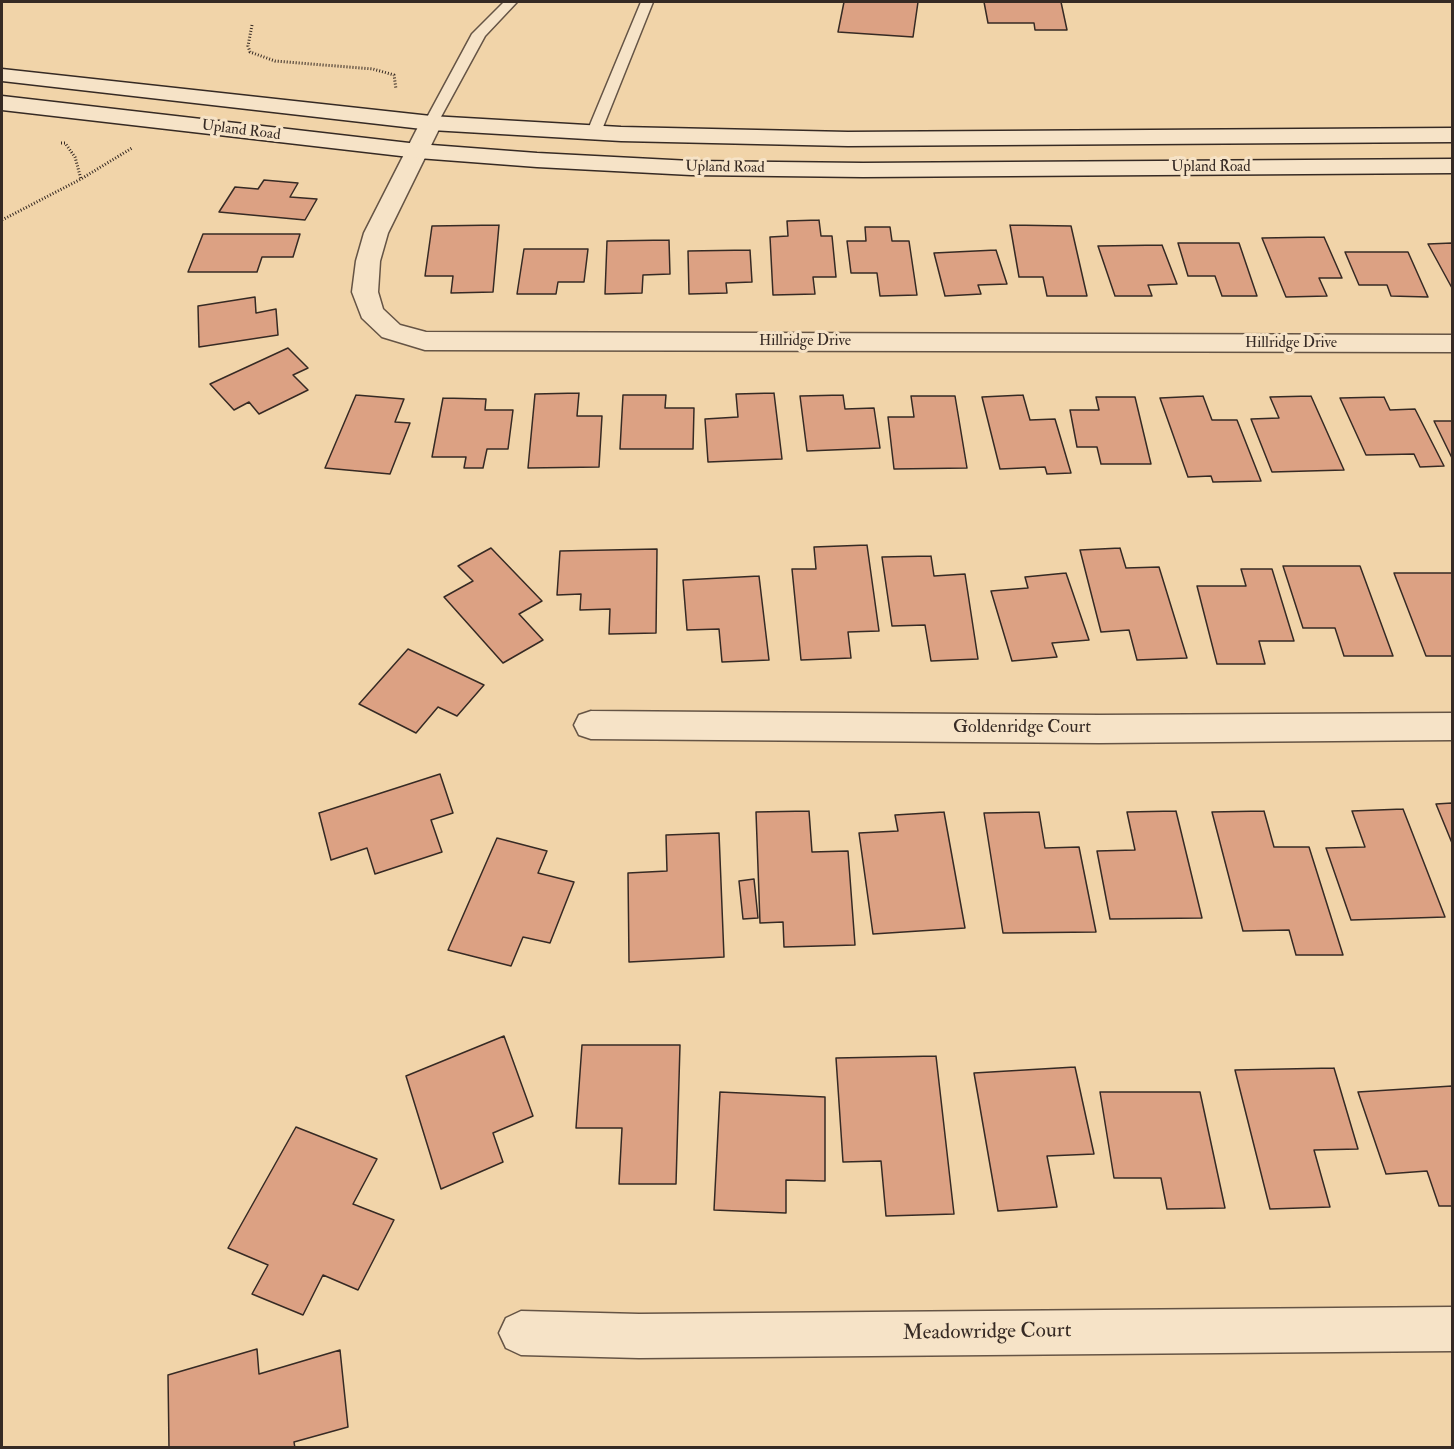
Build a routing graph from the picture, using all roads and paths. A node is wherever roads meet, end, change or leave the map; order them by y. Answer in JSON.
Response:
{"nodes":[{"id":1,"x":511,"y":2,"type":"edge"},
{"id":2,"x":647,"y":2,"type":"edge"},
{"id":3,"x":252,"y":25,"type":"dead end"},
{"id":4,"x":2,"y":75,"type":"edge"},
{"id":5,"x":394,"y":93,"type":"dead end"},
{"id":6,"x":2,"y":103,"type":"edge"},
{"id":7,"x":157,"y":121,"type":"junction"},
{"id":8,"x":431,"y":123,"type":"junction"},
{"id":9,"x":594,"y":132,"type":"junction"},
{"id":10,"x":1452,"y":135,"type":"edge"},
{"id":11,"x":55,"y":142,"type":"dead end"},
{"id":12,"x":418,"y":151,"type":"junction"},
{"id":13,"x":1452,"y":166,"type":"edge"},
{"id":14,"x":81,"y":179,"type":"junction"},
{"id":15,"x":2,"y":220,"type":"edge"},
{"id":16,"x":1452,"y":344,"type":"edge"},
{"id":17,"x":591,"y":725,"type":"dead end"},
{"id":18,"x":1452,"y":727,"type":"edge"},
{"id":19,"x":1452,"y":1329,"type":"edge"},
{"id":20,"x":521,"y":1333,"type":"dead end"}],
"edges":[{"from":1,"to":8,"type":"lane"},
{"from":2,"to":9,"type":"lane"},
{"from":3,"to":5,"type":"path"},
{"from":4,"to":8,"type":"main road","name":"Upland Road"},
{"from":6,"to":7,"type":"main road","name":"Upland Road"},
{"from":7,"to":12,"type":"main road","name":"Upland Road"},
{"from":7,"to":14,"type":"path"},
{"from":8,"to":9,"type":"main road","name":"Upland Road"},
{"from":8,"to":12,"type":"main road","name":"Hillridge Drive"},
{"from":9,"to":10,"type":"main road","name":"Upland Road"},
{"from":11,"to":14,"type":"path"},
{"from":12,"to":13,"type":"main road","name":"Upland Road"},
{"from":12,"to":16,"type":"main road","name":"Hillridge Drive"},
{"from":14,"to":15,"type":"path"},
{"from":17,"to":18,"type":"main road","name":"Goldenridge Court"},
{"from":19,"to":20,"type":"main road","name":"Meadowridge Court"}]}
